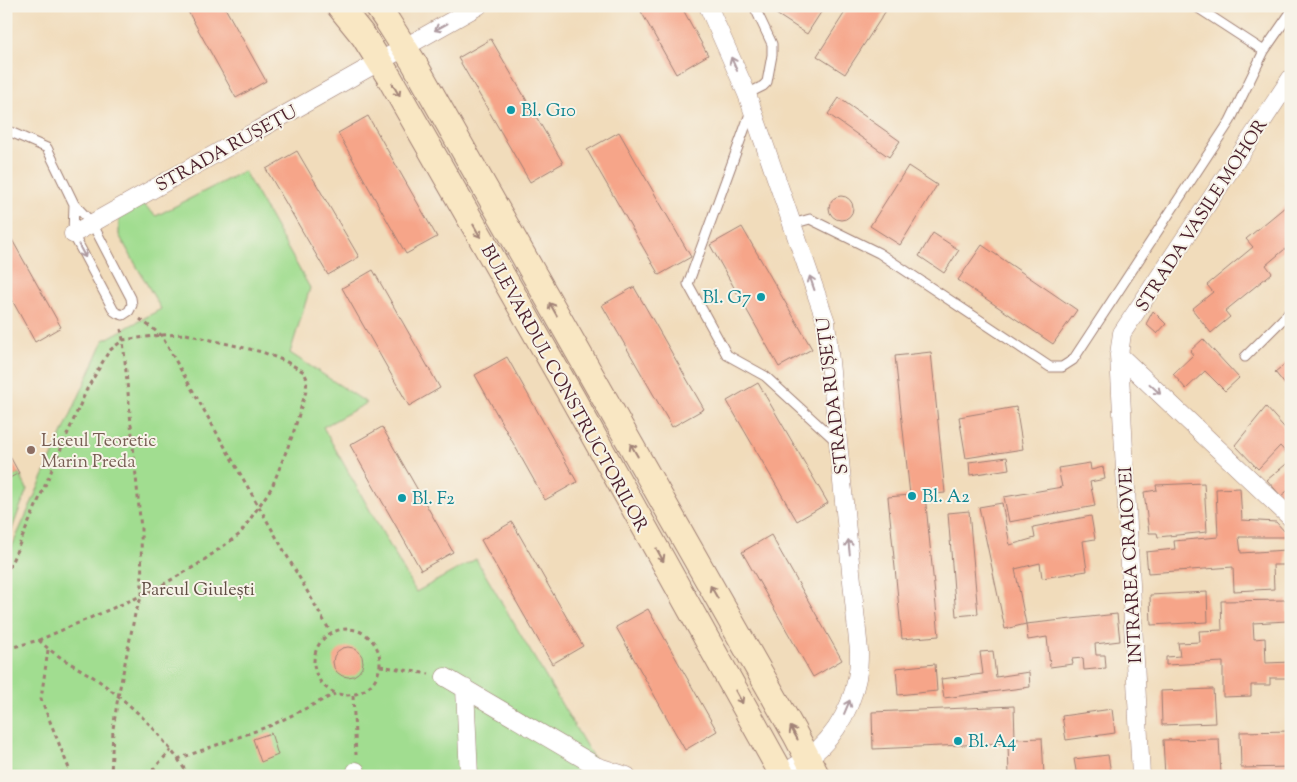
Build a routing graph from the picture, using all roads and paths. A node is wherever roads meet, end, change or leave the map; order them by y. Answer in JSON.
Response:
{"nodes":[{"id":1,"x":339,"y":6,"type":"edge"},
{"id":2,"x":377,"y":6,"type":"edge"},
{"id":3,"x":478,"y":6,"type":"edge"},
{"id":4,"x":708,"y":6,"type":"edge"},
{"id":5,"x":754,"y":6,"type":"edge"},
{"id":6,"x":1195,"y":6,"type":"edge"},
{"id":7,"x":1291,"y":12,"type":"edge"},
{"id":8,"x":404,"y":48,"type":"junction"},
{"id":9,"x":1264,"y":51,"type":"junction"},
{"id":10,"x":380,"y":62,"type":"junction"},
{"id":11,"x":1291,"y":78,"type":"edge"},
{"id":12,"x":749,"y":102,"type":"junction"},
{"id":13,"x":6,"y":130,"type":"edge"},
{"id":14,"x":74,"y":204,"type":"junction"},
{"id":15,"x":92,"y":223,"type":"junction"},
{"id":16,"x":792,"y":224,"type":"junction"},
{"id":17,"x":73,"y":234,"type":"junction"},
{"id":18,"x":130,"y":311,"type":"junction"},
{"id":19,"x":1291,"y":311,"type":"edge"},
{"id":20,"x":117,"y":314,"type":"junction"},
{"id":21,"x":161,"y":335,"type":"junction"},
{"id":22,"x":124,"y":340,"type":"junction"},
{"id":23,"x":1119,"y":355,"type":"junction"},
{"id":24,"x":1245,"y":357,"type":"dead end"},
{"id":25,"x":597,"y":385,"type":"junction"},
{"id":26,"x":573,"y":399,"type":"junction"},
{"id":27,"x":838,"y":443,"type":"junction"},
{"id":28,"x":259,"y":507,"type":"junction"},
{"id":29,"x":1291,"y":518,"type":"edge"},
{"id":30,"x":6,"y":575,"type":"edge"},
{"id":31,"x":142,"y":595,"type":"junction"},
{"id":32,"x":331,"y":633,"type":"junction"},
{"id":33,"x":39,"y":640,"type":"junction"},
{"id":34,"x":6,"y":648,"type":"edge"},
{"id":35,"x":48,"y":650,"type":"junction"},
{"id":36,"x":380,"y":666,"type":"junction"},
{"id":37,"x":444,"y":677,"type":"joint"},
{"id":38,"x":465,"y":688,"type":"junction"},
{"id":39,"x":335,"y":694,"type":"junction"},
{"id":40,"x":353,"y":696,"type":"junction"},
{"id":41,"x":118,"y":697,"type":"junction"},
{"id":42,"x":171,"y":750,"type":"junction"},
{"id":43,"x":178,"y":759,"type":"junction"},
{"id":44,"x":812,"y":767,"type":"edge"},
{"id":45,"x":357,"y":773,"type":"edge"},
{"id":46,"x":780,"y":775,"type":"edge"},
{"id":47,"x":72,"y":776,"type":"edge"},
{"id":48,"x":111,"y":776,"type":"edge"},
{"id":49,"x":147,"y":776,"type":"edge"},
{"id":50,"x":189,"y":776,"type":"edge"},
{"id":51,"x":469,"y":776,"type":"edge"},
{"id":52,"x":627,"y":776,"type":"edge"},
{"id":53,"x":1141,"y":776,"type":"edge"}],
"edges":[{"from":1,"to":10,"type":"street","name":"BULEVARDUL CONSTRUCTORILOR"},
{"from":2,"to":8,"type":"street","name":"BULEVARDUL CONSTRUCTORILOR"},
{"from":3,"to":8,"type":"street","one_way":true},
{"from":12,"to":4,"type":"street","name":"STRADA RUȘEȚU","one_way":true},
{"from":5,"to":12,"type":"lane"},
{"from":6,"to":9,"type":"lane"},
{"from":7,"to":9,"type":"lane"},
{"from":8,"to":10,"type":"street","name":"STRADA RUȘEȚU"},
{"from":25,"to":8,"type":"street","name":"BULEVARDUL CONSTRUCTORILOR","one_way":true},
{"from":9,"to":16,"type":"lane"},
{"from":10,"to":15,"type":"street","name":"STRADA RUȘEȚU"},
{"from":10,"to":26,"type":"street","name":"BULEVARDUL CONSTRUCTORILOR","one_way":true},
{"from":11,"to":23,"type":"street","name":"STRADA VASILE MOHOR"},
{"from":12,"to":16,"type":"street","name":"STRADA RUȘEȚU"},
{"from":12,"to":27,"type":"lane"},
{"from":13,"to":14,"type":"lane"},
{"from":14,"to":15,"type":"lane"},
{"from":14,"to":17,"type":"lane"},
{"from":15,"to":17,"type":"street","name":"STRADA RUȘEȚU"},
{"from":15,"to":18,"type":"lane"},
{"from":27,"to":16,"type":"street","name":"STRADA RUȘEȚU","one_way":true},
{"from":17,"to":20,"type":"lane","one_way":true},
{"from":18,"to":20,"type":"lane"},
{"from":18,"to":21,"type":"path"},
{"from":19,"to":24,"type":"lane"},
{"from":20,"to":22,"type":"path"},
{"from":21,"to":22,"type":"path"},
{"from":21,"to":28,"type":"path"},
{"from":21,"to":28,"type":"path"},
{"from":22,"to":30,"type":"path"},
{"from":22,"to":31,"type":"path"},
{"from":23,"to":29,"type":"street","one_way":true},
{"from":23,"to":53,"type":"street","name":"INTRAREA CRAIOVEI"},
{"from":25,"to":26,"type":"street"},
{"from":44,"to":25,"type":"street","name":"BULEVARDUL CONSTRUCTORILOR","one_way":true},
{"from":26,"to":46,"type":"street","name":"BULEVARDUL CONSTRUCTORILOR","one_way":true},
{"from":44,"to":27,"type":"street","name":"STRADA RUȘEȚU","one_way":true},
{"from":28,"to":31,"type":"path"},
{"from":28,"to":32,"type":"path"},
{"from":31,"to":33,"type":"path"},
{"from":31,"to":41,"type":"path"},
{"from":32,"to":36,"type":"path"},
{"from":32,"to":39,"type":"path"},
{"from":33,"to":34,"type":"path"},
{"from":33,"to":35,"type":"path"},
{"from":35,"to":41,"type":"path"},
{"from":35,"to":47,"type":"path"},
{"from":36,"to":37,"type":"path"},
{"from":36,"to":40,"type":"path"},
{"from":37,"to":38,"type":"street"},
{"from":38,"to":51,"type":"street"},
{"from":38,"to":52,"type":"street"},
{"from":39,"to":40,"type":"path"},
{"from":39,"to":43,"type":"path"},
{"from":40,"to":45,"type":"path"},
{"from":41,"to":42,"type":"path"},
{"from":41,"to":48,"type":"path"},
{"from":42,"to":43,"type":"path"},
{"from":42,"to":49,"type":"path"},
{"from":43,"to":50,"type":"path"},
{"from":44,"to":46,"type":"street","name":"STRADA RUȘEȚU"}]}
